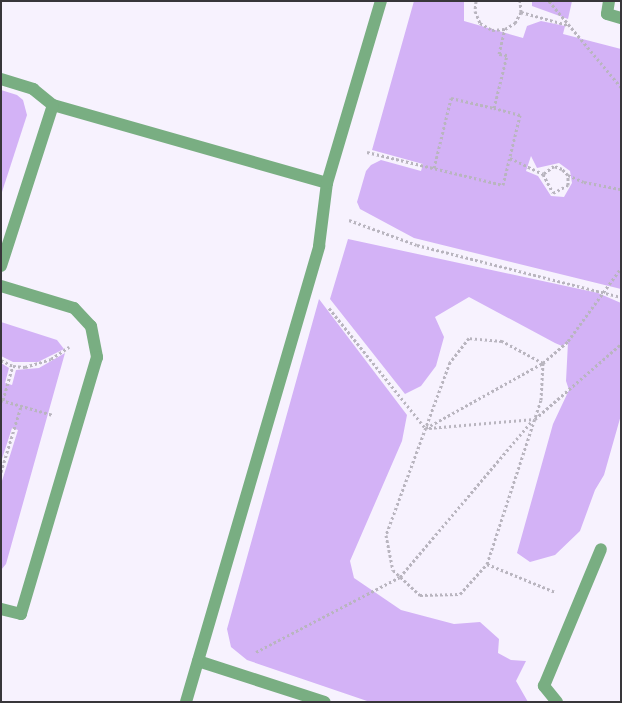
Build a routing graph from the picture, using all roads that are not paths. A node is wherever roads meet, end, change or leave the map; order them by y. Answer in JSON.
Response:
{"nodes":[{"id":1,"x":381,"y":1,"type":"edge"},
{"id":2,"x":609,"y":1,"type":"edge"},
{"id":3,"x":621,"y":18,"type":"edge"},
{"id":4,"x":1,"y":79,"type":"edge"},
{"id":5,"x":53,"y":105,"type":"junction"},
{"id":6,"x":327,"y":183,"type":"junction"},
{"id":7,"x":1,"y":266,"type":"edge"},
{"id":8,"x":1,"y":286,"type":"edge"},
{"id":9,"x":601,"y":549,"type":"dead end"},
{"id":10,"x":1,"y":609,"type":"edge"},
{"id":11,"x":198,"y":661,"type":"junction"},
{"id":12,"x":186,"y":702,"type":"edge"},
{"id":13,"x":325,"y":702,"type":"edge"},
{"id":14,"x":558,"y":702,"type":"edge"}],
"edges":[{"from":1,"to":6,"type":"lane"},
{"from":2,"to":3,"type":"lane"},
{"from":4,"to":5,"type":"lane"},
{"from":5,"to":6,"type":"lane"},
{"from":5,"to":7,"type":"lane"},
{"from":6,"to":11,"type":"lane"},
{"from":8,"to":10,"type":"lane"},
{"from":9,"to":14,"type":"lane"},
{"from":11,"to":12,"type":"lane"},
{"from":11,"to":13,"type":"lane"}]}
